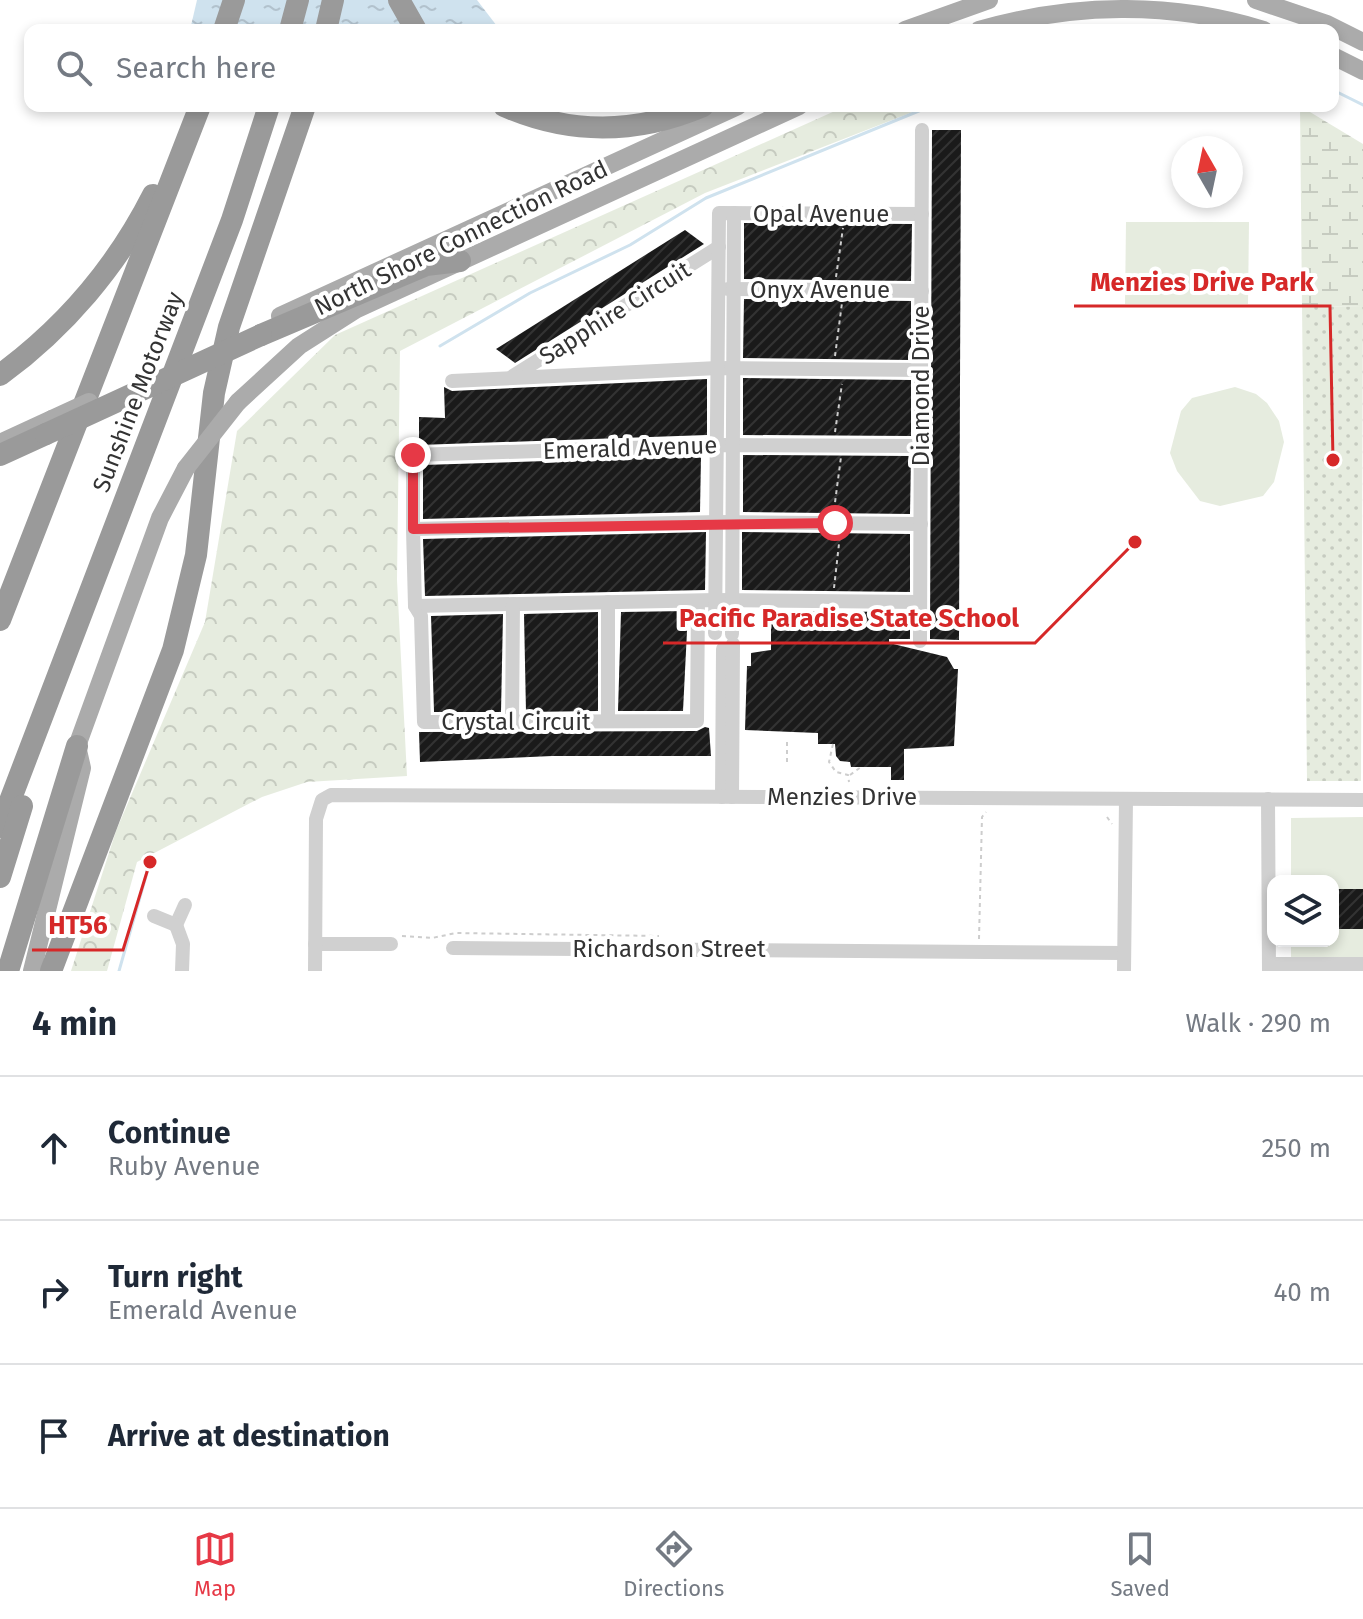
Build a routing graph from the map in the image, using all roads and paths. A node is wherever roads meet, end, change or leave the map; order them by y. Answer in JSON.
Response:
{"nodes":[{"id":1,"x":234,"y":0,"type":"edge"},
{"id":2,"x":298,"y":0,"type":"edge"},
{"id":3,"x":333,"y":0,"type":"edge"},
{"id":4,"x":399,"y":0,"type":"edge"},
{"id":5,"x":989,"y":0,"type":"edge"},
{"id":6,"x":1256,"y":0,"type":"edge"},
{"id":7,"x":226,"y":24,"type":"edge"},
{"id":8,"x":292,"y":24,"type":"edge"},
{"id":9,"x":327,"y":24,"type":"edge"},
{"id":10,"x":413,"y":24,"type":"edge"},
{"id":11,"x":922,"y":24,"type":"edge"},
{"id":12,"x":1007,"y":24,"type":"edge"},
{"id":13,"x":1239,"y":24,"type":"edge"},
{"id":14,"x":1327,"y":24,"type":"edge"},
{"id":15,"x":1339,"y":30,"type":"edge"},
{"id":16,"x":1363,"y":42,"type":"edge"},
{"id":17,"x":1339,"y":59,"type":"edge"},
{"id":18,"x":1363,"y":71,"type":"edge"},
{"id":19,"x":189,"y":112,"type":"edge"},
{"id":20,"x":198,"y":112,"type":"edge"},
{"id":21,"x":267,"y":112,"type":"edge"},
{"id":22,"x":303,"y":112,"type":"edge"},
{"id":23,"x":519,"y":112,"type":"edge"},
{"id":24,"x":685,"y":112,"type":"edge"},
{"id":25,"x":725,"y":112,"type":"edge"},
{"id":26,"x":786,"y":112,"type":"edge"},
{"id":27,"x":922,"y":130,"type":"dead end"},
{"id":28,"x":727,"y":213,"type":"junction"},
{"id":29,"x":843,"y":214,"type":"junction"},
{"id":30,"x":922,"y":214,"type":"junction"},
{"id":31,"x":719,"y":247,"type":"junction"},
{"id":32,"x":460,"y":261,"type":"junction"},
{"id":33,"x":726,"y":289,"type":"junction"},
{"id":34,"x":839,"y":290,"type":"junction"},
{"id":35,"x":922,"y":291,"type":"junction"},
{"id":36,"x":264,"y":329,"type":"junction"},
{"id":37,"x":726,"y":368,"type":"junction"},
{"id":38,"x":838,"y":369,"type":"junction"},
{"id":39,"x":921,"y":370,"type":"junction"},
{"id":40,"x":0,"y":375,"type":"edge"},
{"id":41,"x":510,"y":378,"type":"junction"},
{"id":42,"x":452,"y":381,"type":"dead end"},
{"id":43,"x":49,"y":426,"type":"junction"},
{"id":44,"x":0,"y":443,"type":"edge"},
{"id":45,"x":726,"y":445,"type":"junction"},
{"id":46,"x":838,"y":446,"type":"junction"},
{"id":47,"x":921,"y":446,"type":"junction"},
{"id":48,"x":0,"y":455,"type":"edge"},
{"id":49,"x":725,"y":522,"type":"junction"},
{"id":50,"x":838,"y":524,"type":"junction"},
{"id":51,"x":921,"y":524,"type":"junction"},
{"id":52,"x":413,"y":529,"type":"junction"},
{"id":53,"x":716,"y":600,"type":"junction"},
{"id":54,"x":732,"y":600,"type":"junction"},
{"id":55,"x":698,"y":601,"type":"junction"},
{"id":56,"x":834,"y":601,"type":"junction"},
{"id":57,"x":608,"y":602,"type":"junction"},
{"id":58,"x":920,"y":602,"type":"junction"},
{"id":59,"x":513,"y":604,"type":"junction"},
{"id":60,"x":415,"y":606,"type":"junction"},
{"id":61,"x":0,"y":620,"type":"edge"},
{"id":62,"x":920,"y":641,"type":"dead end"},
{"id":63,"x":729,"y":642,"type":"junction"},
{"id":64,"x":52,"y":697,"type":"junction"},
{"id":65,"x":608,"y":721,"type":"junction"},
{"id":66,"x":512,"y":722,"type":"junction"},
{"id":67,"x":787,"y":742,"type":"dead end"},
{"id":68,"x":833,"y":744,"type":"dead end"},
{"id":69,"x":77,"y":746,"type":"junction"},
{"id":70,"x":787,"y":762,"type":"dead end"},
{"id":71,"x":861,"y":767,"type":"dead end"},
{"id":72,"x":848,"y":775,"type":"junction"},
{"id":73,"x":849,"y":782,"type":"dead end"},
{"id":74,"x":727,"y":797,"type":"junction"},
{"id":75,"x":1126,"y":799,"type":"junction"},
{"id":76,"x":1268,"y":799,"type":"junction"},
{"id":77,"x":1363,"y":800,"type":"edge"},
{"id":78,"x":986,"y":812,"type":"dead end"},
{"id":79,"x":1107,"y":817,"type":"dead end"},
{"id":80,"x":0,"y":827,"type":"edge"},
{"id":81,"x":1112,"y":836,"type":"dead end"},
{"id":82,"x":0,"y":877,"type":"edge"},
{"id":83,"x":185,"y":905,"type":"dead end"},
{"id":84,"x":154,"y":916,"type":"dead end"},
{"id":85,"x":176,"y":925,"type":"junction"},
{"id":86,"x":444,"y":934,"type":"dead end"},
{"id":87,"x":662,"y":936,"type":"dead end"},
{"id":88,"x":979,"y":940,"type":"dead end"},
{"id":89,"x":315,"y":944,"type":"junction"},
{"id":90,"x":391,"y":944,"type":"dead end"},
{"id":91,"x":453,"y":948,"type":"dead end"},
{"id":92,"x":1124,"y":953,"type":"junction"},
{"id":93,"x":1363,"y":964,"type":"edge"},
{"id":94,"x":1269,"y":967,"type":"edge"},
{"id":95,"x":8,"y":971,"type":"edge"},
{"id":96,"x":32,"y":971,"type":"edge"},
{"id":97,"x":51,"y":971,"type":"edge"},
{"id":98,"x":182,"y":971,"type":"edge"},
{"id":99,"x":315,"y":971,"type":"edge"},
{"id":100,"x":1124,"y":971,"type":"edge"}],
"edges":[{"from":1,"to":7,"type":"highway"},
{"from":2,"to":8,"type":"highway"},
{"from":3,"to":9,"type":"highway"},
{"from":4,"to":10,"type":"highway"},
{"from":5,"to":11,"type":"main road"},
{"from":6,"to":14,"type":"main road"},
{"from":12,"to":13,"type":"main road"},
{"from":15,"to":16,"type":"main road"},
{"from":17,"to":18,"type":"main road"},
{"from":19,"to":40,"type":"highway"},
{"from":20,"to":61,"type":"highway"},
{"from":21,"to":64,"type":"highway","name":"Sunshine Motorway"},
{"from":22,"to":97,"type":"highway"},
{"from":23,"to":24,"type":"highway"},
{"from":25,"to":36,"type":"main road","name":"North Shore Connection Road"},
{"from":26,"to":32,"type":"main road","name":"North Shore Connection Road"},
{"from":27,"to":30,"type":"street","name":"Diamond Drive"},
{"from":28,"to":29,"type":"street","name":"Opal Avenue"},
{"from":28,"to":31,"type":"street"},
{"from":28,"to":33,"type":"street"},
{"from":29,"to":30,"type":"street","name":"Opal Avenue"},
{"from":29,"to":34,"type":"path"},
{"from":30,"to":35,"type":"street","name":"Diamond Drive"},
{"from":31,"to":33,"type":"street"},
{"from":31,"to":41,"type":"street","name":"Sapphire Circuit"},
{"from":32,"to":36,"type":"highway"},
{"from":32,"to":69,"type":"main road","name":"North Shore Connection Road","bridge":true},
{"from":33,"to":34,"type":"street","name":"Onyx Avenue"},
{"from":33,"to":37,"type":"street"},
{"from":34,"to":35,"type":"street","name":"Onyx Avenue"},
{"from":34,"to":38,"type":"path"},
{"from":35,"to":39,"type":"street","name":"Diamond Drive"},
{"from":36,"to":43,"type":"highway","bridge":true},
{"from":37,"to":38,"type":"street","name":"Sapphire Circuit"},
{"from":37,"to":41,"type":"street","name":"Sapphire Circuit"},
{"from":37,"to":45,"type":"street"},
{"from":38,"to":39,"type":"street","name":"Sapphire Circuit"},
{"from":38,"to":46,"type":"path"},
{"from":39,"to":47,"type":"street","name":"Diamond Drive"},
{"from":41,"to":42,"type":"street","name":"Sapphire Circuit"},
{"from":43,"to":44,"type":"main road"},
{"from":43,"to":48,"type":"highway"},
{"from":45,"to":46,"type":"street","name":"Emerald Avenue"},
{"from":45,"to":49,"type":"street"},
{"from":45,"to":52,"type":"street","name":"Emerald Avenue"},
{"from":46,"to":47,"type":"street","name":"Emerald Avenue"},
{"from":46,"to":50,"type":"path"},
{"from":47,"to":51,"type":"street","name":"Diamond Drive"},
{"from":49,"to":50,"type":"street"},
{"from":49,"to":52,"type":"street"},
{"from":49,"to":53,"type":"street"},
{"from":49,"to":54,"type":"street"},
{"from":50,"to":51,"type":"street"},
{"from":50,"to":56,"type":"path"},
{"from":51,"to":58,"type":"street","name":"Diamond Drive"},
{"from":52,"to":60,"type":"street"},
{"from":53,"to":54,"type":"street"},
{"from":53,"to":55,"type":"street"},
{"from":53,"to":63,"type":"street"},
{"from":54,"to":56,"type":"street"},
{"from":54,"to":63,"type":"street"},
{"from":55,"to":57,"type":"street"},
{"from":55,"to":65,"type":"street","name":"Crystal Circuit"},
{"from":56,"to":58,"type":"street"},
{"from":57,"to":59,"type":"street"},
{"from":57,"to":65,"type":"street"},
{"from":58,"to":62,"type":"street","name":"Diamond Drive"},
{"from":59,"to":60,"type":"street"},
{"from":59,"to":66,"type":"street"},
{"from":60,"to":66,"type":"street","name":"Crystal Circuit"},
{"from":63,"to":74,"type":"street"},
{"from":64,"to":80,"type":"highway","name":"Sunshine Motorway"},
{"from":64,"to":82,"type":"highway","name":"Sunshine Motorway"},
{"from":65,"to":66,"type":"street","name":"Crystal Circuit"},
{"from":67,"to":70,"type":"path"},
{"from":68,"to":72,"type":"path"},
{"from":69,"to":95,"type":"highway"},
{"from":69,"to":96,"type":"main road","name":"North Shore Connection Road"},
{"from":71,"to":72,"type":"path"},
{"from":72,"to":73,"type":"path"},
{"from":74,"to":75,"type":"street","name":"Menzies Drive"},
{"from":74,"to":89,"type":"street","name":"Menzies Drive"},
{"from":75,"to":76,"type":"street","name":"Menzies Drive"},
{"from":75,"to":92,"type":"street"},
{"from":76,"to":77,"type":"street","name":"Menzies Drive"},
{"from":76,"to":94,"type":"street"},
{"from":78,"to":88,"type":"path"},
{"from":79,"to":81,"type":"path"},
{"from":83,"to":85,"type":"street"},
{"from":84,"to":85,"type":"street"},
{"from":85,"to":98,"type":"street"},
{"from":86,"to":87,"type":"path"},
{"from":89,"to":90,"type":"street"},
{"from":89,"to":99,"type":"street"},
{"from":91,"to":92,"type":"street","name":"Richardson Street"},
{"from":92,"to":100,"type":"street"},
{"from":93,"to":94,"type":"street"}]}
